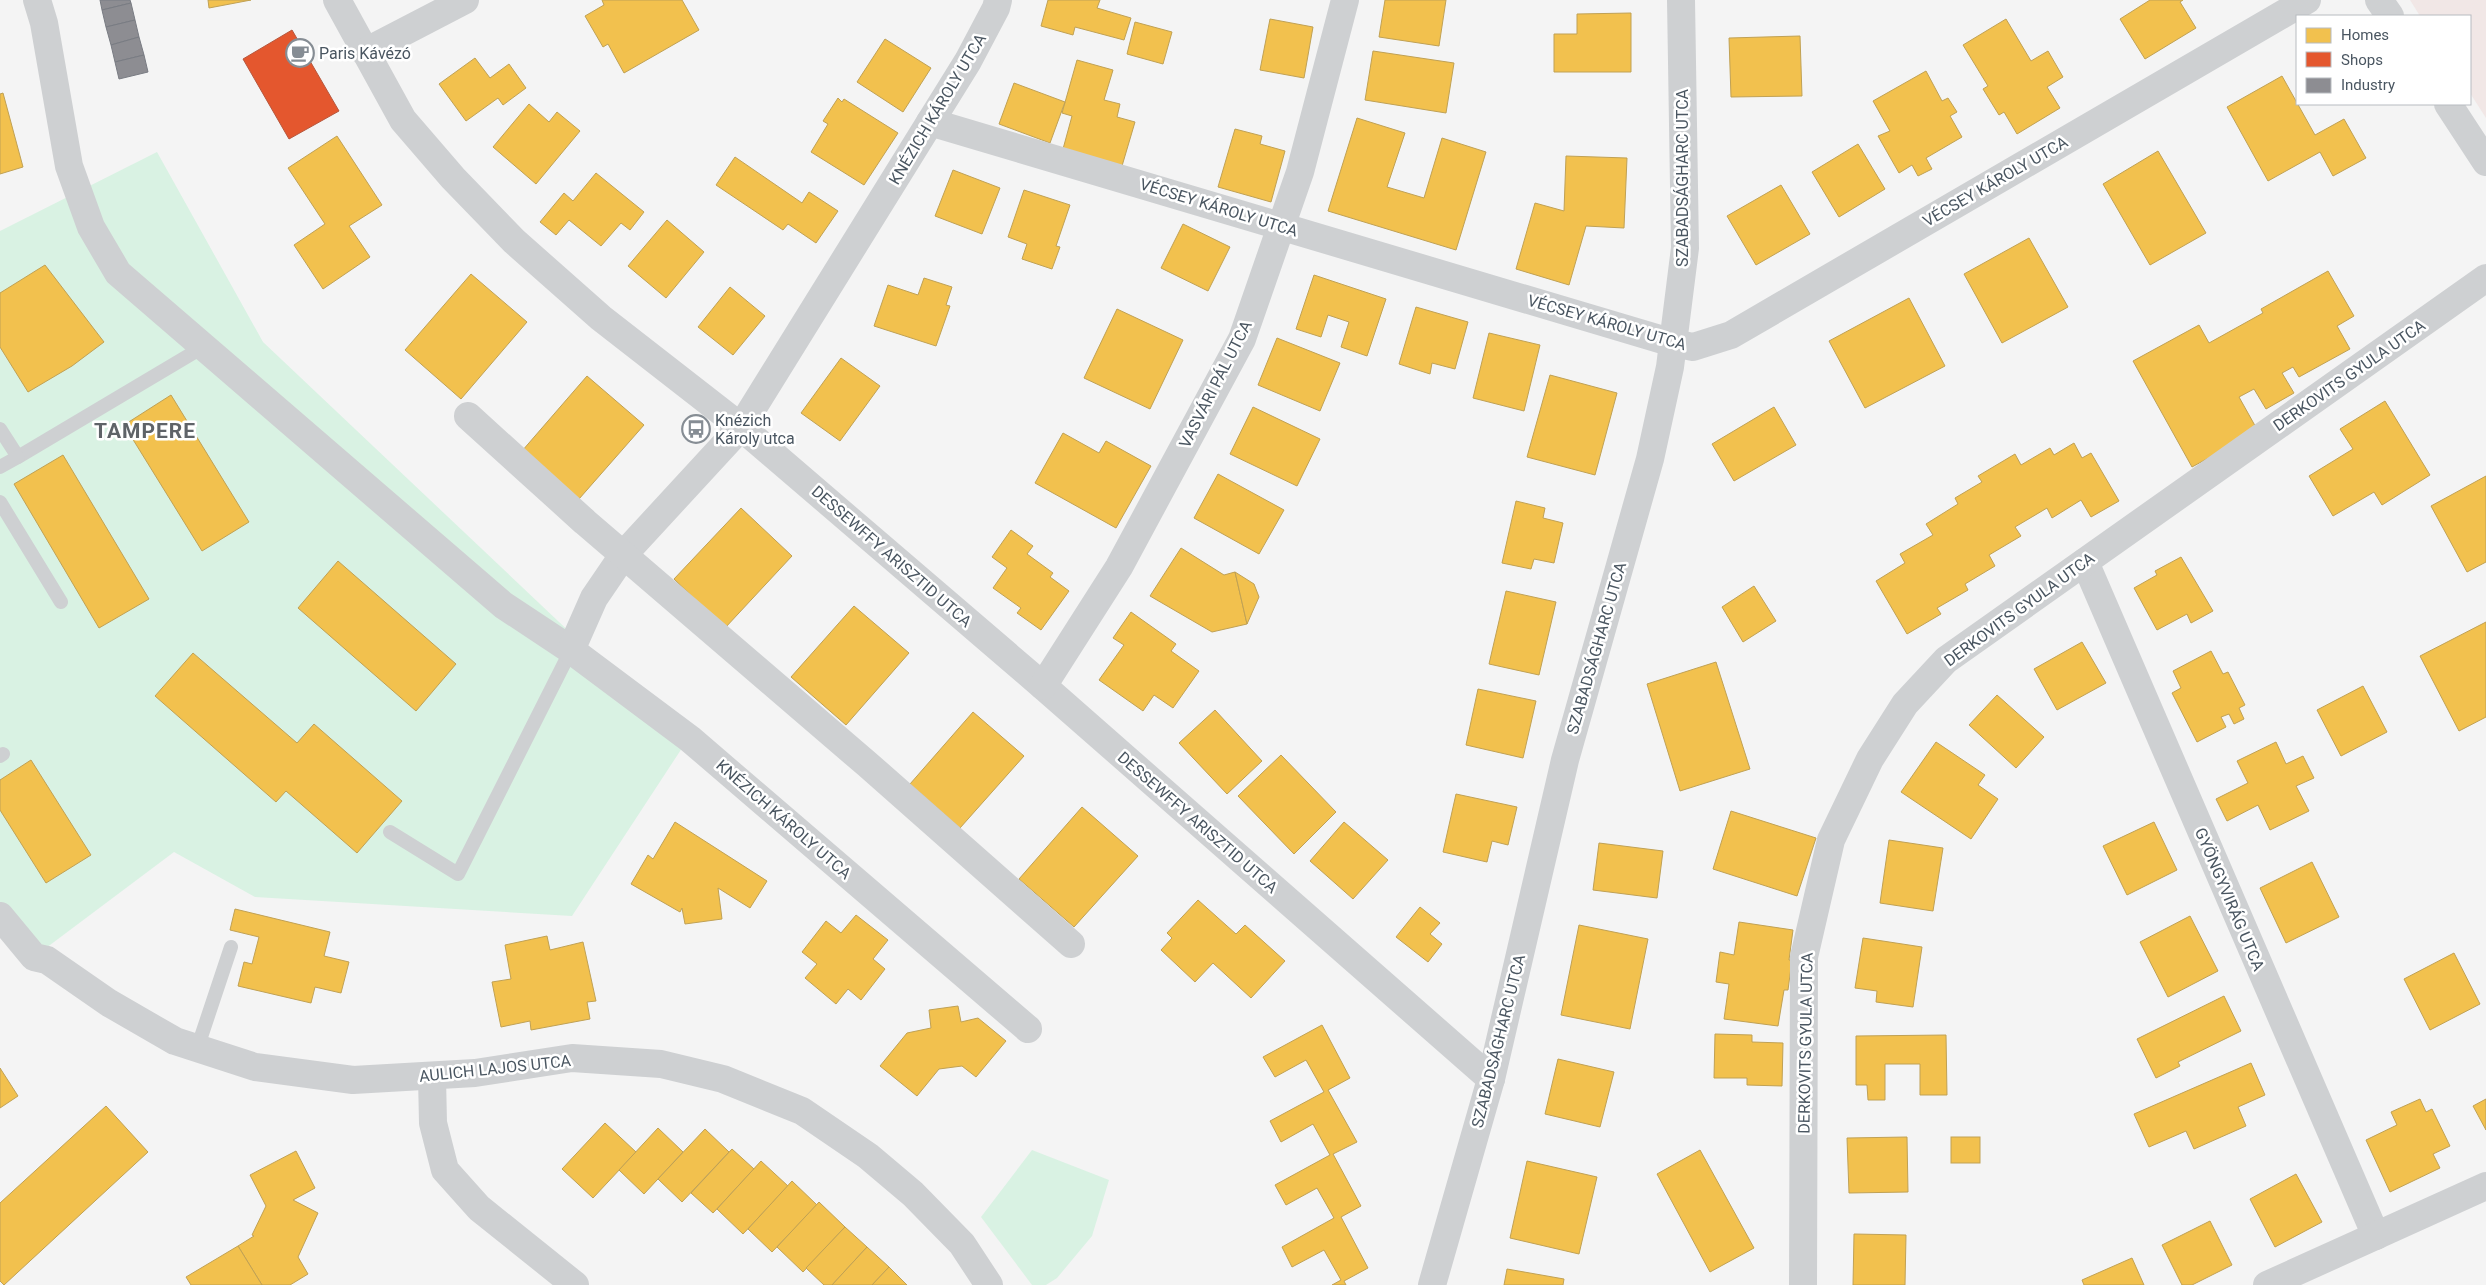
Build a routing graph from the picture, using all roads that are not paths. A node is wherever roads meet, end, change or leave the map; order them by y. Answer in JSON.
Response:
{"nodes":[{"id":1,"x":37,"y":0,"type":"edge"},
{"id":2,"x":337,"y":0,"type":"edge"},
{"id":3,"x":465,"y":0,"type":"edge"},
{"id":4,"x":998,"y":0,"type":"edge"},
{"id":5,"x":1345,"y":0,"type":"edge"},
{"id":6,"x":1681,"y":0,"type":"edge"},
{"id":7,"x":2307,"y":0,"type":"edge"},
{"id":8,"x":2379,"y":0,"type":"edge"},
{"id":9,"x":2389,"y":15,"type":"edge"},
{"id":10,"x":365,"y":52,"type":"junction"},
{"id":11,"x":2449,"y":105,"type":"edge"},
{"id":12,"x":930,"y":122,"type":"junction"},
{"id":13,"x":2486,"y":162,"type":"edge"},
{"id":14,"x":1281,"y":226,"type":"junction"},
{"id":15,"x":2486,"y":278,"type":"edge"},
{"id":16,"x":1674,"y":343,"type":"junction"},
{"id":17,"x":202,"y":347,"type":"junction"},
{"id":18,"x":468,"y":416,"type":"dead end"},
{"id":19,"x":741,"y":427,"type":"junction"},
{"id":20,"x":0,"y":429,"type":"edge"},
{"id":21,"x":18,"y":456,"type":"junction"},
{"id":22,"x":0,"y":467,"type":"edge"},
{"id":23,"x":0,"y":502,"type":"edge"},
{"id":24,"x":624,"y":554,"type":"junction"},
{"id":25,"x":2085,"y":562,"type":"junction"},
{"id":26,"x":61,"y":602,"type":"dead end"},
{"id":27,"x":571,"y":650,"type":"junction"},
{"id":28,"x":1044,"y":686,"type":"junction"},
{"id":29,"x":390,"y":832,"type":"dead end"},
{"id":30,"x":0,"y":916,"type":"edge"},
{"id":31,"x":1071,"y":944,"type":"dead end"},
{"id":32,"x":231,"y":947,"type":"dead end"},
{"id":33,"x":1028,"y":1029,"type":"dead end"},
{"id":34,"x":197,"y":1049,"type":"junction"},
{"id":35,"x":432,"y":1077,"type":"junction"},
{"id":36,"x":1490,"y":1079,"type":"junction"},
{"id":37,"x":2486,"y":1186,"type":"edge"},
{"id":38,"x":2376,"y":1236,"type":"junction"},
{"id":39,"x":575,"y":1285,"type":"edge"},
{"id":40,"x":989,"y":1285,"type":"edge"},
{"id":41,"x":1432,"y":1285,"type":"edge"},
{"id":42,"x":1803,"y":1285,"type":"edge"},
{"id":43,"x":2267,"y":1285,"type":"edge"}],
"edges":[{"from":1,"to":17,"type":"street"},
{"from":2,"to":10,"type":"street","name":"DESSEWFFY ARISZTID UTCA"},
{"from":3,"to":10,"type":"street"},
{"from":4,"to":12,"type":"street","name":"KNÉZICH KÁROLY UTCA"},
{"from":5,"to":14,"type":"street","name":"VASVÁRI PÁL UTCA"},
{"from":6,"to":16,"type":"street","name":"SZABADSÁGHARC UTCA"},
{"from":7,"to":16,"type":"street","name":"VÉCSEY KÁROLY UTCA"},
{"from":8,"to":9,"type":"street"},
{"from":10,"to":19,"type":"street","name":"DESSEWFFY ARISZTID UTCA"},
{"from":11,"to":13,"type":"street"},
{"from":12,"to":14,"type":"street","name":"VÉCSEY KÁROLY UTCA"},
{"from":12,"to":19,"type":"street","name":"KNÉZICH KÁROLY UTCA"},
{"from":14,"to":16,"type":"street","name":"VÉCSEY KÁROLY UTCA"},
{"from":14,"to":28,"type":"street","name":"VASVÁRI PÁL UTCA"},
{"from":15,"to":25,"type":"street","name":"DERKOVITS GYULA UTCA"},
{"from":16,"to":36,"type":"street","name":"SZABADSÁGHARC UTCA"},
{"from":17,"to":21,"type":"lane"},
{"from":17,"to":27,"type":"street"},
{"from":18,"to":24,"type":"street"},
{"from":19,"to":24,"type":"street","name":"KNÉZICH KÁROLY UTCA"},
{"from":19,"to":28,"type":"street","name":"DESSEWFFY ARISZTID UTCA"},
{"from":20,"to":21,"type":"lane"},
{"from":21,"to":22,"type":"lane"},
{"from":23,"to":26,"type":"lane"},
{"from":24,"to":27,"type":"street","name":"KNÉZICH KÁROLY UTCA"},
{"from":24,"to":31,"type":"street"},
{"from":25,"to":38,"type":"street","name":"GYÖNGYVIRÁG UTCA"},
{"from":25,"to":42,"type":"street","name":"DERKOVITS GYULA UTCA"},
{"from":27,"to":29,"type":"lane"},
{"from":27,"to":33,"type":"street","name":"KNÉZICH KÁROLY UTCA"},
{"from":28,"to":36,"type":"street","name":"DESSEWFFY ARISZTID UTCA"},
{"from":30,"to":34,"type":"street","name":"AULICH LAJOS UTCA"},
{"from":32,"to":34,"type":"lane"},
{"from":34,"to":35,"type":"street","name":"AULICH LAJOS UTCA"},
{"from":35,"to":39,"type":"street"},
{"from":35,"to":40,"type":"street","name":"AULICH LAJOS UTCA"},
{"from":36,"to":41,"type":"street","name":"SZABADSÁGHARC UTCA"},
{"from":37,"to":38,"type":"street"},
{"from":38,"to":43,"type":"street"}]}
